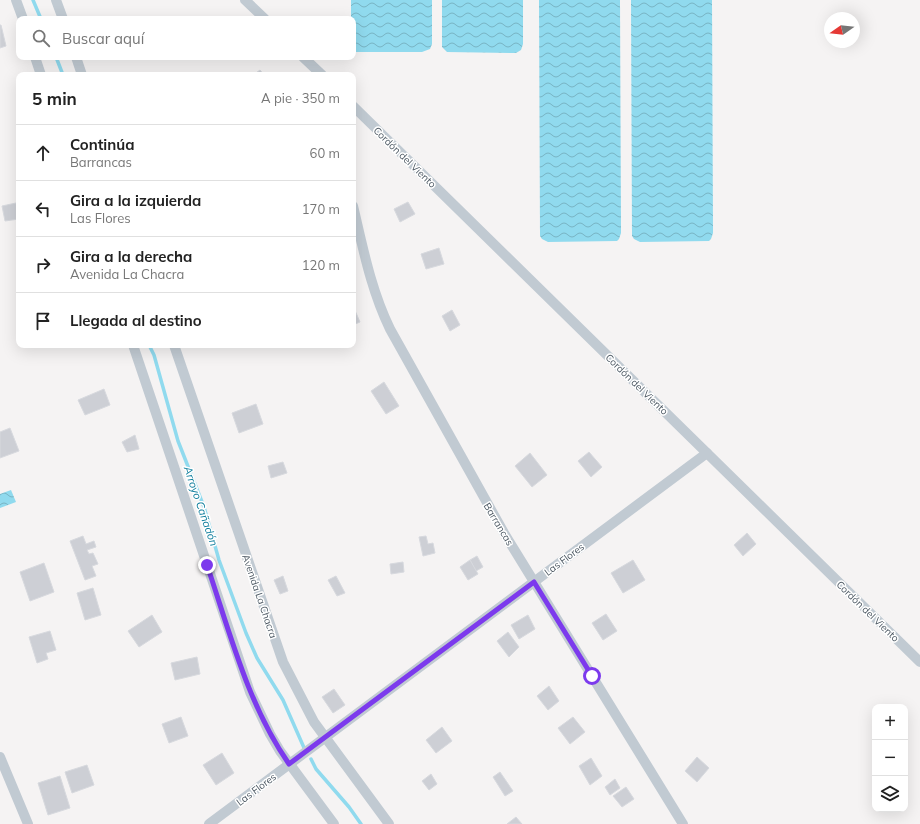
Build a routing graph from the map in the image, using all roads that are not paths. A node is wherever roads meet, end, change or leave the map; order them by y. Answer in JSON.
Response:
{"nodes":[{"id":1,"x":16,"y":0,"type":"edge"},
{"id":2,"x":56,"y":0,"type":"edge"},
{"id":3,"x":245,"y":0,"type":"edge"},
{"id":4,"x":21,"y":16,"type":"edge"},
{"id":5,"x":62,"y":16,"type":"edge"},
{"id":6,"x":262,"y":16,"type":"edge"},
{"id":7,"x":36,"y":60,"type":"edge"},
{"id":8,"x":77,"y":60,"type":"edge"},
{"id":9,"x":306,"y":60,"type":"edge"},
{"id":10,"x":40,"y":72,"type":"edge"},
{"id":11,"x":81,"y":72,"type":"edge"},
{"id":12,"x":319,"y":72,"type":"edge"},
{"id":13,"x":356,"y":109,"type":"edge"},
{"id":14,"x":356,"y":218,"type":"edge"},
{"id":15,"x":133,"y":348,"type":"edge"},
{"id":16,"x":175,"y":348,"type":"edge"},
{"id":17,"x":707,"y":453,"type":"junction"},
{"id":18,"x":534,"y":582,"type":"junction"},
{"id":19,"x":920,"y":662,"type":"edge"},
{"id":20,"x":324,"y":738,"type":"junction"},
{"id":21,"x":0,"y":757,"type":"edge"},
{"id":22,"x":289,"y":764,"type":"junction"},
{"id":23,"x":28,"y":824,"type":"edge"},
{"id":24,"x":209,"y":824,"type":"edge"},
{"id":25,"x":334,"y":824,"type":"edge"},
{"id":26,"x":389,"y":824,"type":"edge"},
{"id":27,"x":683,"y":824,"type":"edge"}],
"edges":[{"from":1,"to":4,"type":"street"},
{"from":2,"to":5,"type":"street"},
{"from":3,"to":6,"type":"street"},
{"from":7,"to":10,"type":"street"},
{"from":8,"to":11,"type":"street"},
{"from":9,"to":12,"type":"street"},
{"from":13,"to":17,"type":"street","name":"Cordón del Viento"},
{"from":14,"to":18,"type":"street","name":"Barrancas"},
{"from":15,"to":22,"type":"street"},
{"from":16,"to":20,"type":"street","name":"Avenida La Chacra"},
{"from":17,"to":18,"type":"street","name":"Las Flores"},
{"from":17,"to":19,"type":"street","name":"Cordón del Viento"},
{"from":18,"to":20,"type":"street","name":"Las Flores"},
{"from":18,"to":27,"type":"street","name":"Barrancas"},
{"from":20,"to":22,"type":"street","name":"Las Flores"},
{"from":20,"to":26,"type":"street","name":"Avenida La Chacra"},
{"from":21,"to":23,"type":"street"},
{"from":22,"to":24,"type":"street","name":"Las Flores"},
{"from":22,"to":25,"type":"street"}]}
